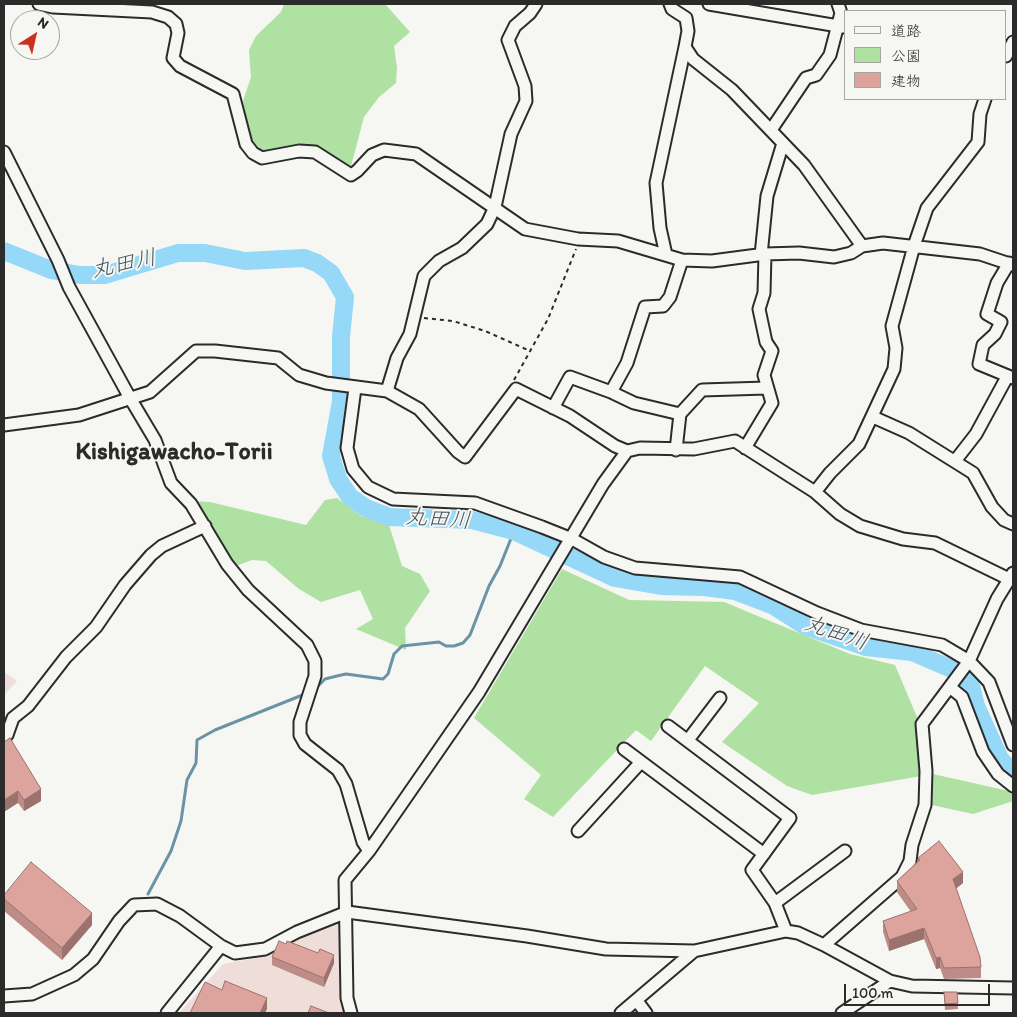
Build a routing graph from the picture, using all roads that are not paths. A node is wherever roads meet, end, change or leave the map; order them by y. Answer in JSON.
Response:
{"nodes":[{"id":1,"x":39,"y":4,"type":"edge"},
{"id":2,"x":536,"y":4,"type":"edge"},
{"id":3,"x":670,"y":4,"type":"edge"},
{"id":4,"x":709,"y":4,"type":"edge"},
{"id":5,"x":838,"y":4,"type":"edge"},
{"id":6,"x":842,"y":26,"type":"edge"},
{"id":7,"x":1013,"y":42,"type":"edge"},
{"id":8,"x":685,"y":47,"type":"junction"},
{"id":9,"x":1007,"y":54,"type":"edge"},
{"id":10,"x":985,"y":100,"type":"edge"},
{"id":11,"x":771,"y":130,"type":"junction"},
{"id":12,"x":783,"y":143,"type":"junction"},
{"id":13,"x":4,"y":152,"type":"edge"},
{"id":14,"x":495,"y":207,"type":"junction"},
{"id":15,"x":862,"y":246,"type":"junction"},
{"id":16,"x":914,"y":246,"type":"junction"},
{"id":17,"x":762,"y":254,"type":"junction"},
{"id":18,"x":666,"y":255,"type":"junction"},
{"id":19,"x":682,"y":260,"type":"junction"},
{"id":20,"x":1011,"y":264,"type":"edge"},
{"id":21,"x":1010,"y":377,"type":"edge"},
{"id":22,"x":355,"y":388,"type":"junction"},
{"id":23,"x":766,"y":388,"type":"junction"},
{"id":24,"x":388,"y":391,"type":"junction"},
{"id":25,"x":611,"y":392,"type":"junction"},
{"id":26,"x":130,"y":398,"type":"junction"},
{"id":27,"x":553,"y":408,"type":"junction"},
{"id":28,"x":680,"y":414,"type":"junction"},
{"id":29,"x":873,"y":417,"type":"junction"},
{"id":30,"x":4,"y":425,"type":"edge"},
{"id":31,"x":745,"y":448,"type":"junction"},
{"id":32,"x":676,"y":450,"type":"junction"},
{"id":33,"x":627,"y":451,"type":"junction"},
{"id":34,"x":955,"y":461,"type":"junction"},
{"id":35,"x":814,"y":492,"type":"junction"},
{"id":36,"x":1013,"y":524,"type":"edge"},
{"id":37,"x":204,"y":526,"type":"junction"},
{"id":38,"x":572,"y":539,"type":"junction"},
{"id":39,"x":1011,"y":576,"type":"edge"},
{"id":40,"x":969,"y":661,"type":"junction"},
{"id":41,"x":951,"y":688,"type":"junction"},
{"id":42,"x":720,"y":698,"type":"dead end"},
{"id":43,"x":668,"y":726,"type":"dead end"},
{"id":44,"x":4,"y":737,"type":"edge"},
{"id":45,"x":688,"y":740,"type":"junction"},
{"id":46,"x":1013,"y":745,"type":"edge"},
{"id":47,"x":624,"y":749,"type":"dead end"},
{"id":48,"x":641,"y":762,"type":"junction"},
{"id":49,"x":1013,"y":786,"type":"edge"},
{"id":50,"x":578,"y":831,"type":"dead end"},
{"id":51,"x":369,"y":850,"type":"junction"},
{"id":52,"x":845,"y":851,"type":"dead end"},
{"id":53,"x":764,"y":854,"type":"junction"},
{"id":54,"x":775,"y":902,"type":"junction"},
{"id":55,"x":347,"y":912,"type":"junction"},
{"id":56,"x":786,"y":931,"type":"junction"},
{"id":57,"x":824,"y":945,"type":"junction"},
{"id":58,"x":221,"y":946,"type":"junction"},
{"id":59,"x":694,"y":950,"type":"junction"},
{"id":60,"x":890,"y":981,"type":"junction"},
{"id":61,"x":1013,"y":988,"type":"edge"},
{"id":62,"x":4,"y":996,"type":"edge"},
{"id":63,"x":637,"y":1001,"type":"junction"},
{"id":64,"x":167,"y":1013,"type":"edge"},
{"id":65,"x":351,"y":1013,"type":"edge"},
{"id":66,"x":621,"y":1013,"type":"edge"},
{"id":67,"x":646,"y":1013,"type":"edge"},
{"id":68,"x":842,"y":1013,"type":"edge"}],
"edges":[{"from":1,"to":14,"type":"street"},
{"from":2,"to":14,"type":"street"},
{"from":3,"to":8,"type":"street"},
{"from":4,"to":6,"type":"street"},
{"from":5,"to":6,"type":"street"},
{"from":6,"to":11,"type":"street"},
{"from":7,"to":9,"type":"street"},
{"from":8,"to":11,"type":"street"},
{"from":8,"to":18,"type":"street"},
{"from":10,"to":16,"type":"street"},
{"from":11,"to":12,"type":"street"},
{"from":12,"to":15,"type":"street"},
{"from":12,"to":17,"type":"street"},
{"from":13,"to":26,"type":"street"},
{"from":14,"to":18,"type":"street"},
{"from":14,"to":24,"type":"street"},
{"from":15,"to":16,"type":"street"},
{"from":15,"to":17,"type":"street"},
{"from":16,"to":20,"type":"street"},
{"from":16,"to":29,"type":"street"},
{"from":17,"to":19,"type":"street"},
{"from":17,"to":23,"type":"street"},
{"from":18,"to":19,"type":"street"},
{"from":19,"to":25,"type":"street"},
{"from":20,"to":21,"type":"street"},
{"from":21,"to":34,"type":"street"},
{"from":22,"to":24,"type":"street"},
{"from":22,"to":26,"type":"street"},
{"from":22,"to":38,"type":"street"},
{"from":23,"to":28,"type":"street"},
{"from":23,"to":31,"type":"street"},
{"from":24,"to":27,"type":"street"},
{"from":25,"to":27,"type":"street"},
{"from":25,"to":28,"type":"street"},
{"from":26,"to":30,"type":"street"},
{"from":26,"to":37,"type":"street"},
{"from":27,"to":33,"type":"street"},
{"from":28,"to":32,"type":"street"},
{"from":29,"to":34,"type":"street"},
{"from":29,"to":35,"type":"street"},
{"from":31,"to":32,"type":"street"},
{"from":31,"to":35,"type":"street"},
{"from":32,"to":33,"type":"street"},
{"from":33,"to":38,"type":"street"},
{"from":34,"to":36,"type":"street"},
{"from":35,"to":39,"type":"street"},
{"from":37,"to":44,"type":"street"},
{"from":37,"to":51,"type":"street"},
{"from":38,"to":40,"type":"street"},
{"from":38,"to":51,"type":"street"},
{"from":39,"to":40,"type":"street"},
{"from":40,"to":41,"type":"street"},
{"from":40,"to":46,"type":"street"},
{"from":41,"to":49,"type":"street"},
{"from":41,"to":57,"type":"street"},
{"from":42,"to":45,"type":"street"},
{"from":43,"to":45,"type":"street"},
{"from":45,"to":53,"type":"street"},
{"from":47,"to":48,"type":"street"},
{"from":48,"to":50,"type":"street"},
{"from":48,"to":53,"type":"street"},
{"from":51,"to":55,"type":"street"},
{"from":52,"to":54,"type":"street"},
{"from":53,"to":54,"type":"street"},
{"from":54,"to":56,"type":"street"},
{"from":55,"to":58,"type":"street"},
{"from":55,"to":59,"type":"street"},
{"from":55,"to":65,"type":"street"},
{"from":56,"to":57,"type":"street"},
{"from":56,"to":59,"type":"street"},
{"from":57,"to":60,"type":"street"},
{"from":58,"to":62,"type":"street"},
{"from":58,"to":64,"type":"street"},
{"from":59,"to":63,"type":"street"},
{"from":60,"to":61,"type":"street"},
{"from":60,"to":68,"type":"street"},
{"from":63,"to":66,"type":"street"},
{"from":63,"to":67,"type":"street"}]}
